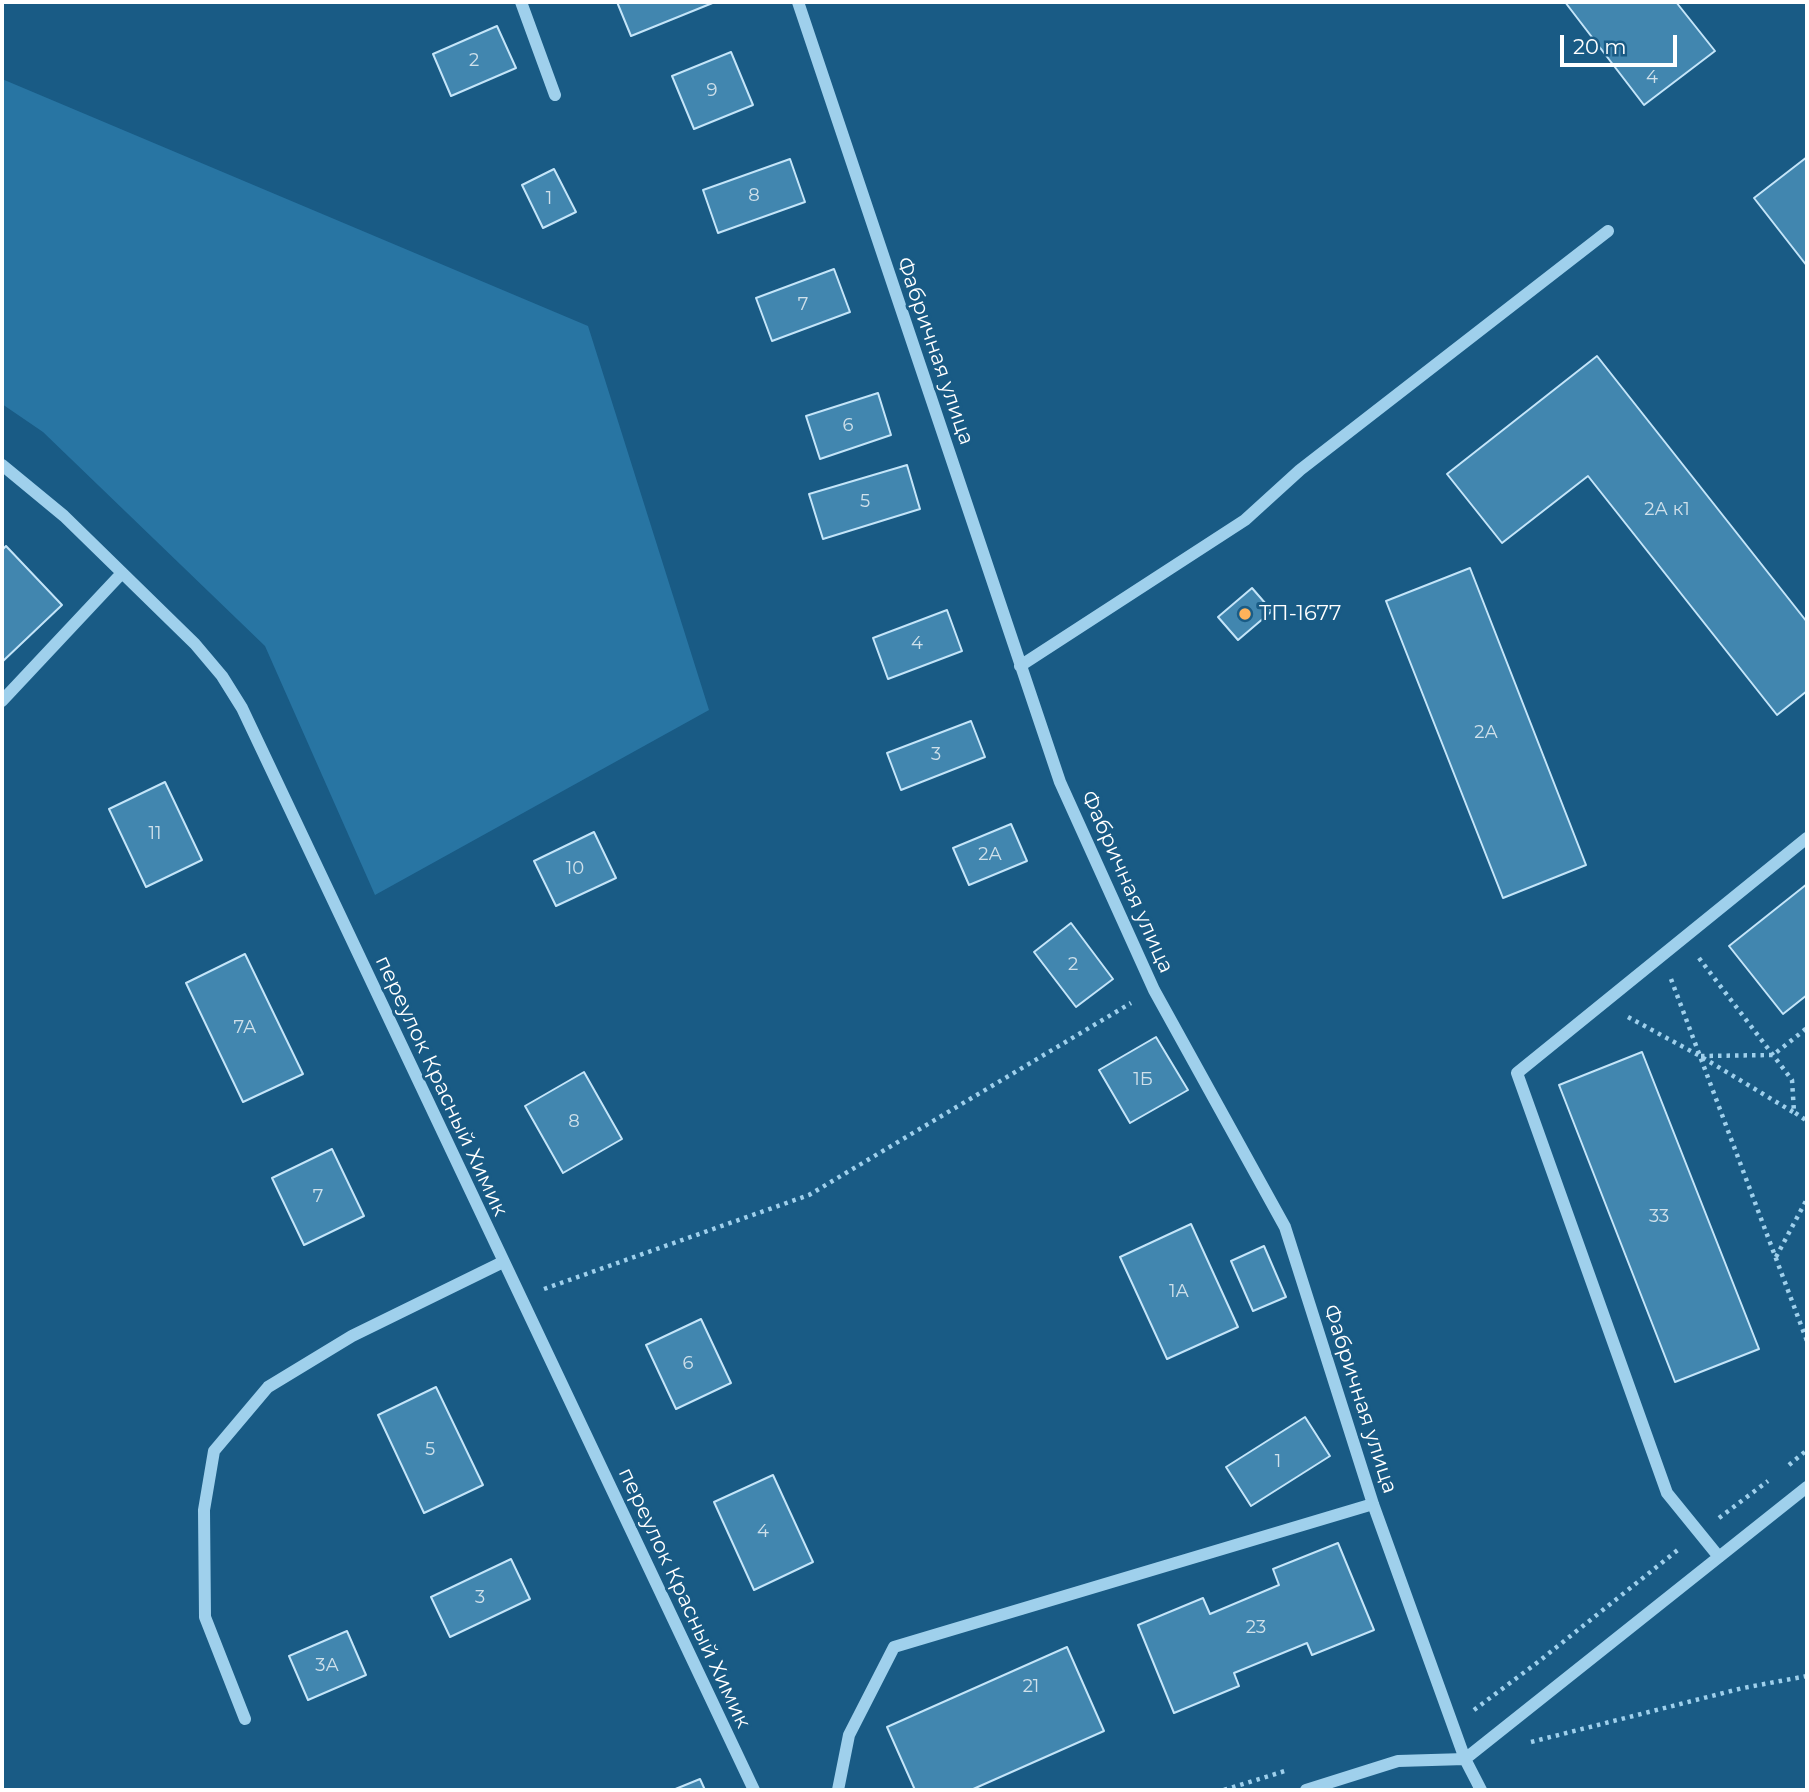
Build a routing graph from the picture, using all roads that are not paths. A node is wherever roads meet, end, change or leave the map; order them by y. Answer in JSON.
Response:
{"nodes":[{"id":1,"x":521,"y":2,"type":"edge"},
{"id":2,"x":798,"y":2,"type":"edge"},
{"id":3,"x":555,"y":95,"type":"dead end"},
{"id":4,"x":1608,"y":231,"type":"dead end"},
{"id":5,"x":2,"y":465,"type":"edge"},
{"id":6,"x":122,"y":573,"type":"junction"},
{"id":7,"x":1020,"y":666,"type":"junction"},
{"id":8,"x":2,"y":701,"type":"edge"},
{"id":9,"x":1807,"y":838,"type":"edge"},
{"id":10,"x":503,"y":1262,"type":"junction"},
{"id":11,"x":1807,"y":1487,"type":"edge"},
{"id":12,"x":1373,"y":1504,"type":"junction"},
{"id":13,"x":1719,"y":1557,"type":"junction"},
{"id":14,"x":245,"y":1719,"type":"dead end"},
{"id":15,"x":1465,"y":1759,"type":"junction"},
{"id":16,"x":754,"y":1790,"type":"edge"},
{"id":17,"x":838,"y":1790,"type":"edge"},
{"id":18,"x":1306,"y":1790,"type":"edge"},
{"id":19,"x":1481,"y":1790,"type":"edge"}],
"edges":[{"from":1,"to":3,"type":"street"},
{"from":2,"to":7,"type":"street","name":"Фабричная улица"},
{"from":4,"to":7,"type":"street"},
{"from":5,"to":6,"type":"street","name":"переулок Красный Химик"},
{"from":6,"to":8,"type":"street"},
{"from":6,"to":10,"type":"street","name":"переулок Красный Химик"},
{"from":7,"to":12,"type":"street","name":"Фабричная улица"},
{"from":9,"to":13,"type":"street"},
{"from":10,"to":14,"type":"street"},
{"from":10,"to":16,"type":"street","name":"переулок Красный Химик"},
{"from":11,"to":13,"type":"street"},
{"from":12,"to":15,"type":"street","name":"Фабричная улица"},
{"from":12,"to":17,"type":"street"},
{"from":13,"to":15,"type":"street"},
{"from":15,"to":18,"type":"street"},
{"from":15,"to":19,"type":"street","name":"Фабричная улица"}]}
